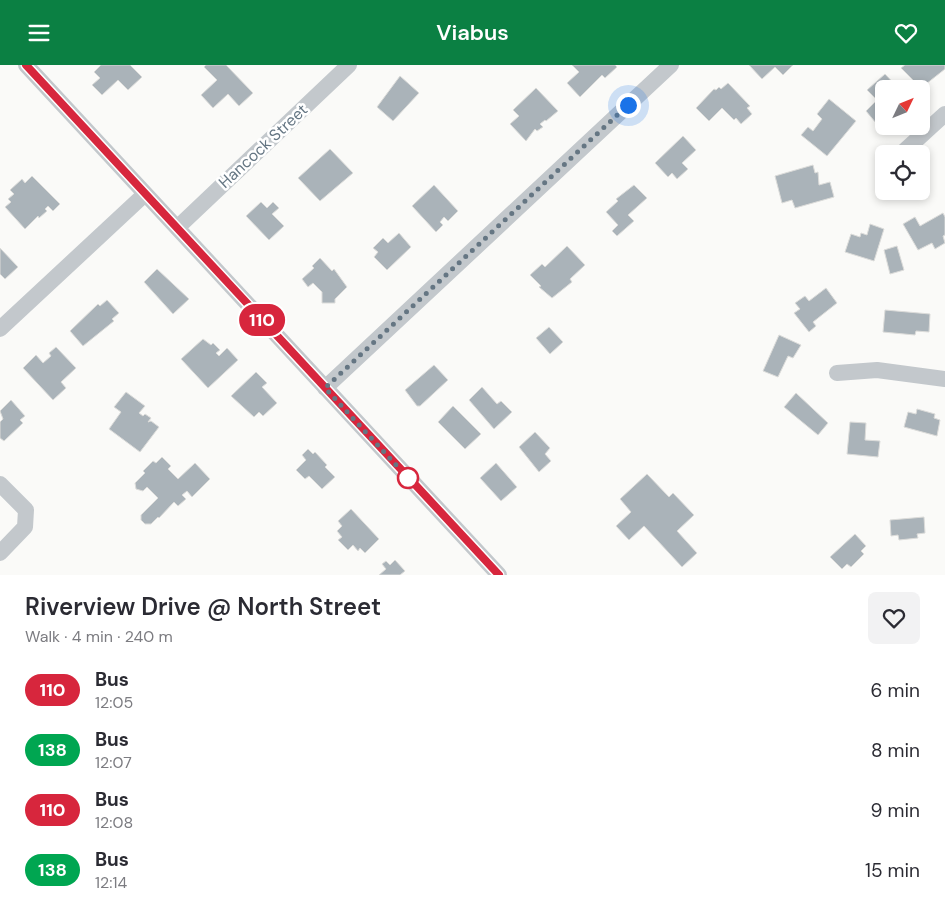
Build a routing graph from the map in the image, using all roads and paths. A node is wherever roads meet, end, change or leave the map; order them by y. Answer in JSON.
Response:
{"nodes":[{"id":1,"x":26,"y":65,"type":"edge"},
{"id":2,"x":349,"y":65,"type":"edge"},
{"id":3,"x":671,"y":65,"type":"edge"},
{"id":4,"x":945,"y":114,"type":"edge"},
{"id":5,"x":911,"y":145,"type":"edge"},
{"id":6,"x":145,"y":194,"type":"junction"},
{"id":7,"x":177,"y":228,"type":"junction"},
{"id":8,"x":0,"y":329,"type":"edge"},
{"id":9,"x":837,"y":373,"type":"dead end"},
{"id":10,"x":945,"y":379,"type":"edge"},
{"id":11,"x":325,"y":388,"type":"junction"},
{"id":12,"x":0,"y":484,"type":"edge"},
{"id":13,"x":0,"y":553,"type":"edge"},
{"id":14,"x":499,"y":575,"type":"edge"}],
"edges":[{"from":1,"to":6,"type":"street"},
{"from":2,"to":7,"type":"street","name":"Hancock Street"},
{"from":3,"to":11,"type":"street"},
{"from":4,"to":5,"type":"street"},
{"from":6,"to":7,"type":"street"},
{"from":6,"to":8,"type":"street"},
{"from":7,"to":11,"type":"street"},
{"from":9,"to":10,"type":"street"},
{"from":11,"to":14,"type":"street"},
{"from":12,"to":13,"type":"street"}]}
